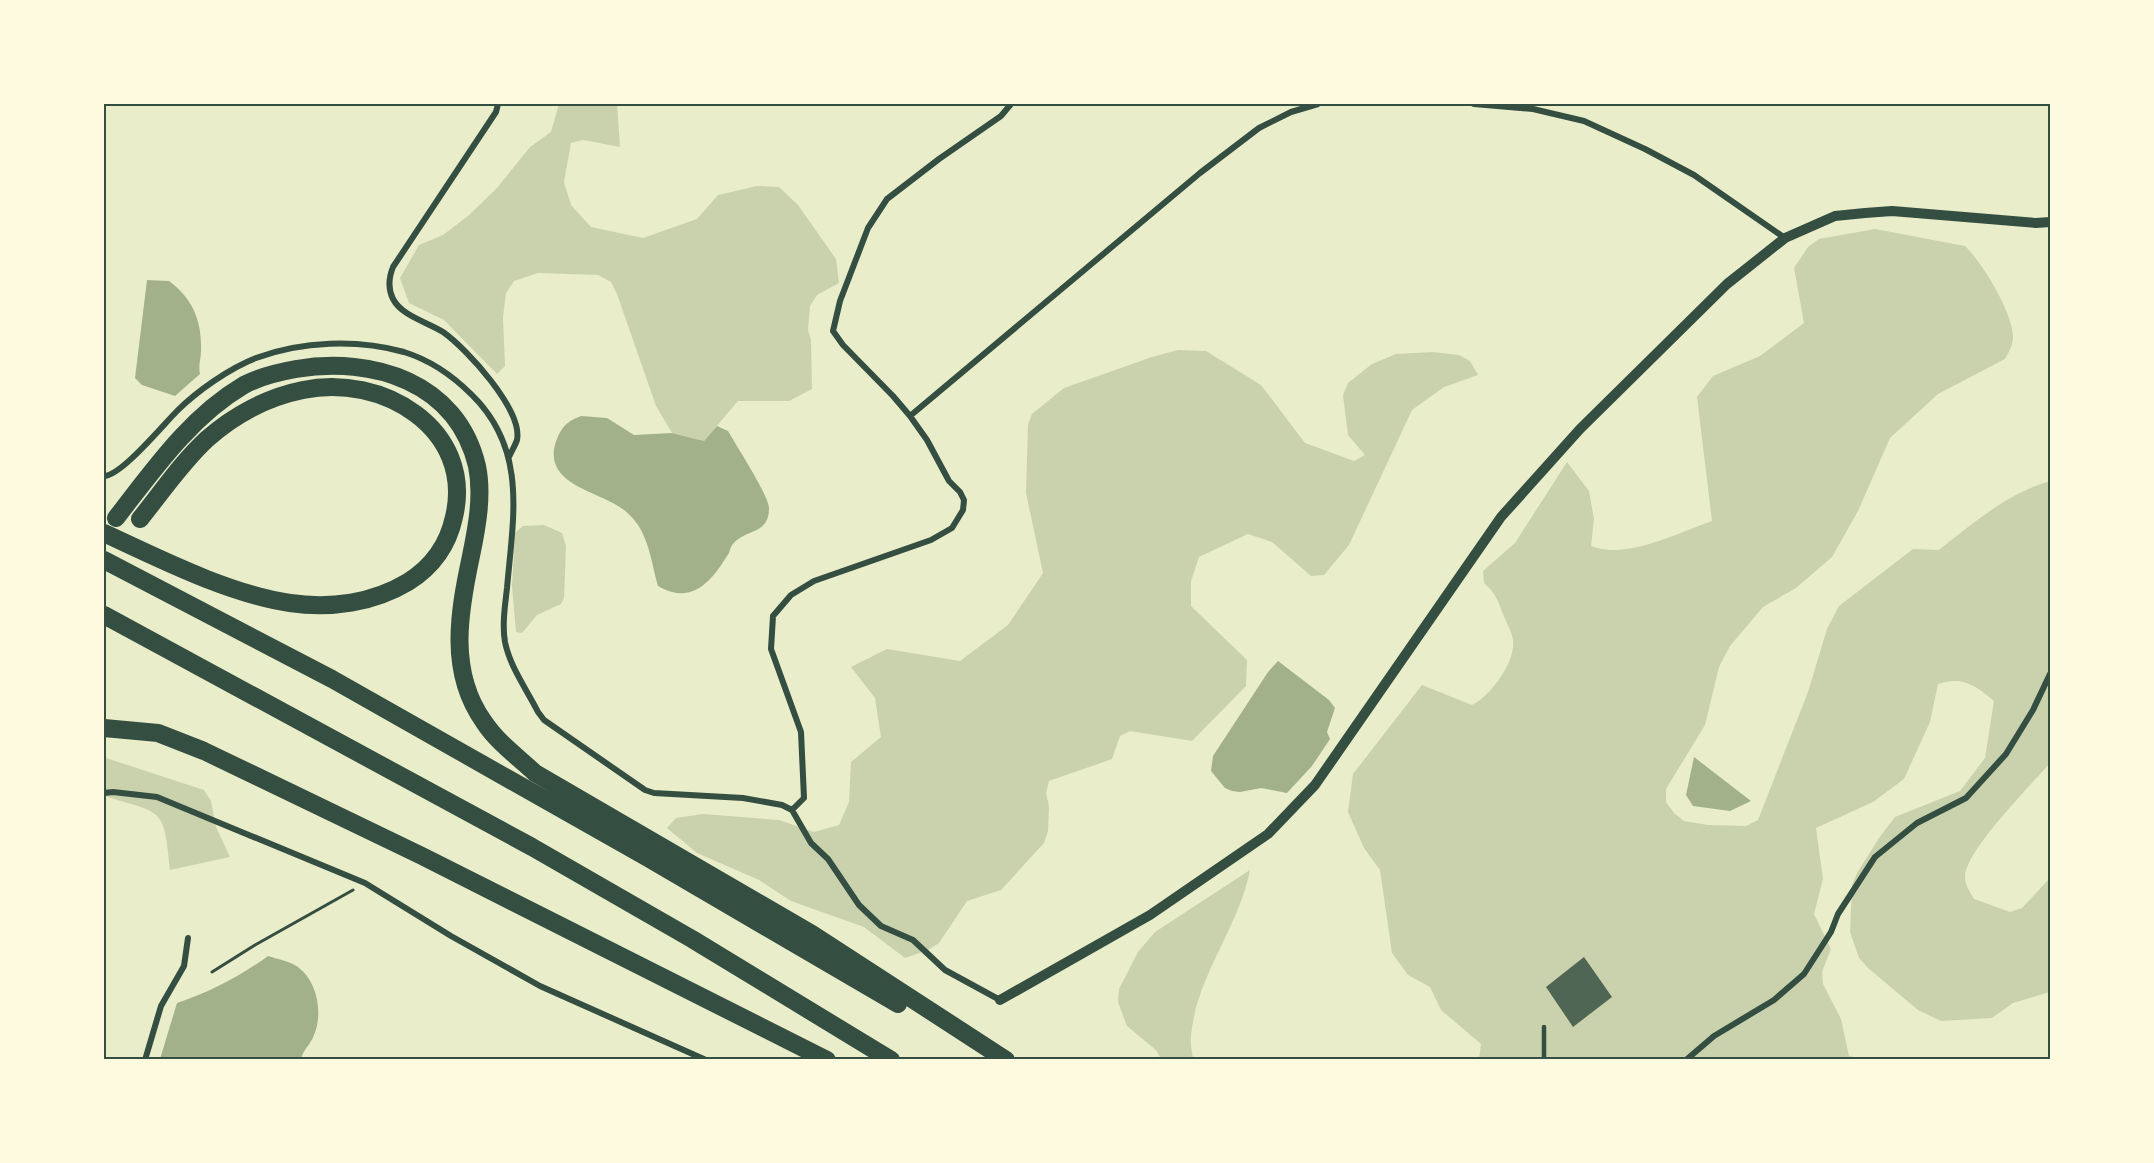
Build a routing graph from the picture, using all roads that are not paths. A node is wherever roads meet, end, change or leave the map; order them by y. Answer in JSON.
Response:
{"nodes":[{"id":1,"x":498,"y":104,"type":"edge"},
{"id":2,"x":1011,"y":104,"type":"edge"},
{"id":3,"x":1318,"y":104,"type":"edge"},
{"id":4,"x":1474,"y":104,"type":"edge"},
{"id":5,"x":2050,"y":222,"type":"edge"},
{"id":6,"x":1785,"y":238,"type":"junction"},
{"id":7,"x":910,"y":416,"type":"junction"},
{"id":8,"x":509,"y":457,"type":"junction"},
{"id":9,"x":104,"y":476,"type":"edge"},
{"id":10,"x":116,"y":518,"type":"dead end"},
{"id":11,"x":141,"y":519,"type":"dead end"},
{"id":12,"x":104,"y":533,"type":"edge"},
{"id":13,"x":104,"y":560,"type":"edge"},
{"id":14,"x":104,"y":615,"type":"edge"},
{"id":15,"x":2050,"y":674,"type":"edge"},
{"id":16,"x":104,"y":728,"type":"edge"},
{"id":17,"x":104,"y":793,"type":"edge"},
{"id":18,"x":792,"y":810,"type":"junction"},
{"id":19,"x":188,"y":938,"type":"dead end"},
{"id":20,"x":1000,"y":1000,"type":"joint"},
{"id":21,"x":1544,"y":1027,"type":"dead end"},
{"id":22,"x":145,"y":1059,"type":"edge"},
{"id":23,"x":705,"y":1059,"type":"edge"},
{"id":24,"x":827,"y":1059,"type":"edge"},
{"id":25,"x":891,"y":1059,"type":"edge"},
{"id":26,"x":989,"y":1059,"type":"edge"},
{"id":27,"x":1006,"y":1059,"type":"edge"},
{"id":28,"x":1544,"y":1059,"type":"edge"},
{"id":29,"x":1686,"y":1059,"type":"edge"}],
"edges":[{"from":1,"to":8,"type":"street"},
{"from":2,"to":7,"type":"street"},
{"from":3,"to":7,"type":"street"},
{"from":4,"to":6,"type":"street"},
{"from":5,"to":6,"type":"street"},
{"from":6,"to":20,"type":"street"},
{"from":7,"to":18,"type":"street"},
{"from":8,"to":9,"type":"street"},
{"from":8,"to":18,"type":"street"},
{"from":10,"to":27,"type":"highway"},
{"from":11,"to":12,"type":"highway"},
{"from":13,"to":26,"type":"highway"},
{"from":14,"to":25,"type":"highway"},
{"from":15,"to":29,"type":"street"},
{"from":16,"to":24,"type":"highway"},
{"from":17,"to":23,"type":"street"},
{"from":18,"to":20,"type":"street"},
{"from":19,"to":22,"type":"street"},
{"from":21,"to":28,"type":"lane"}]}
